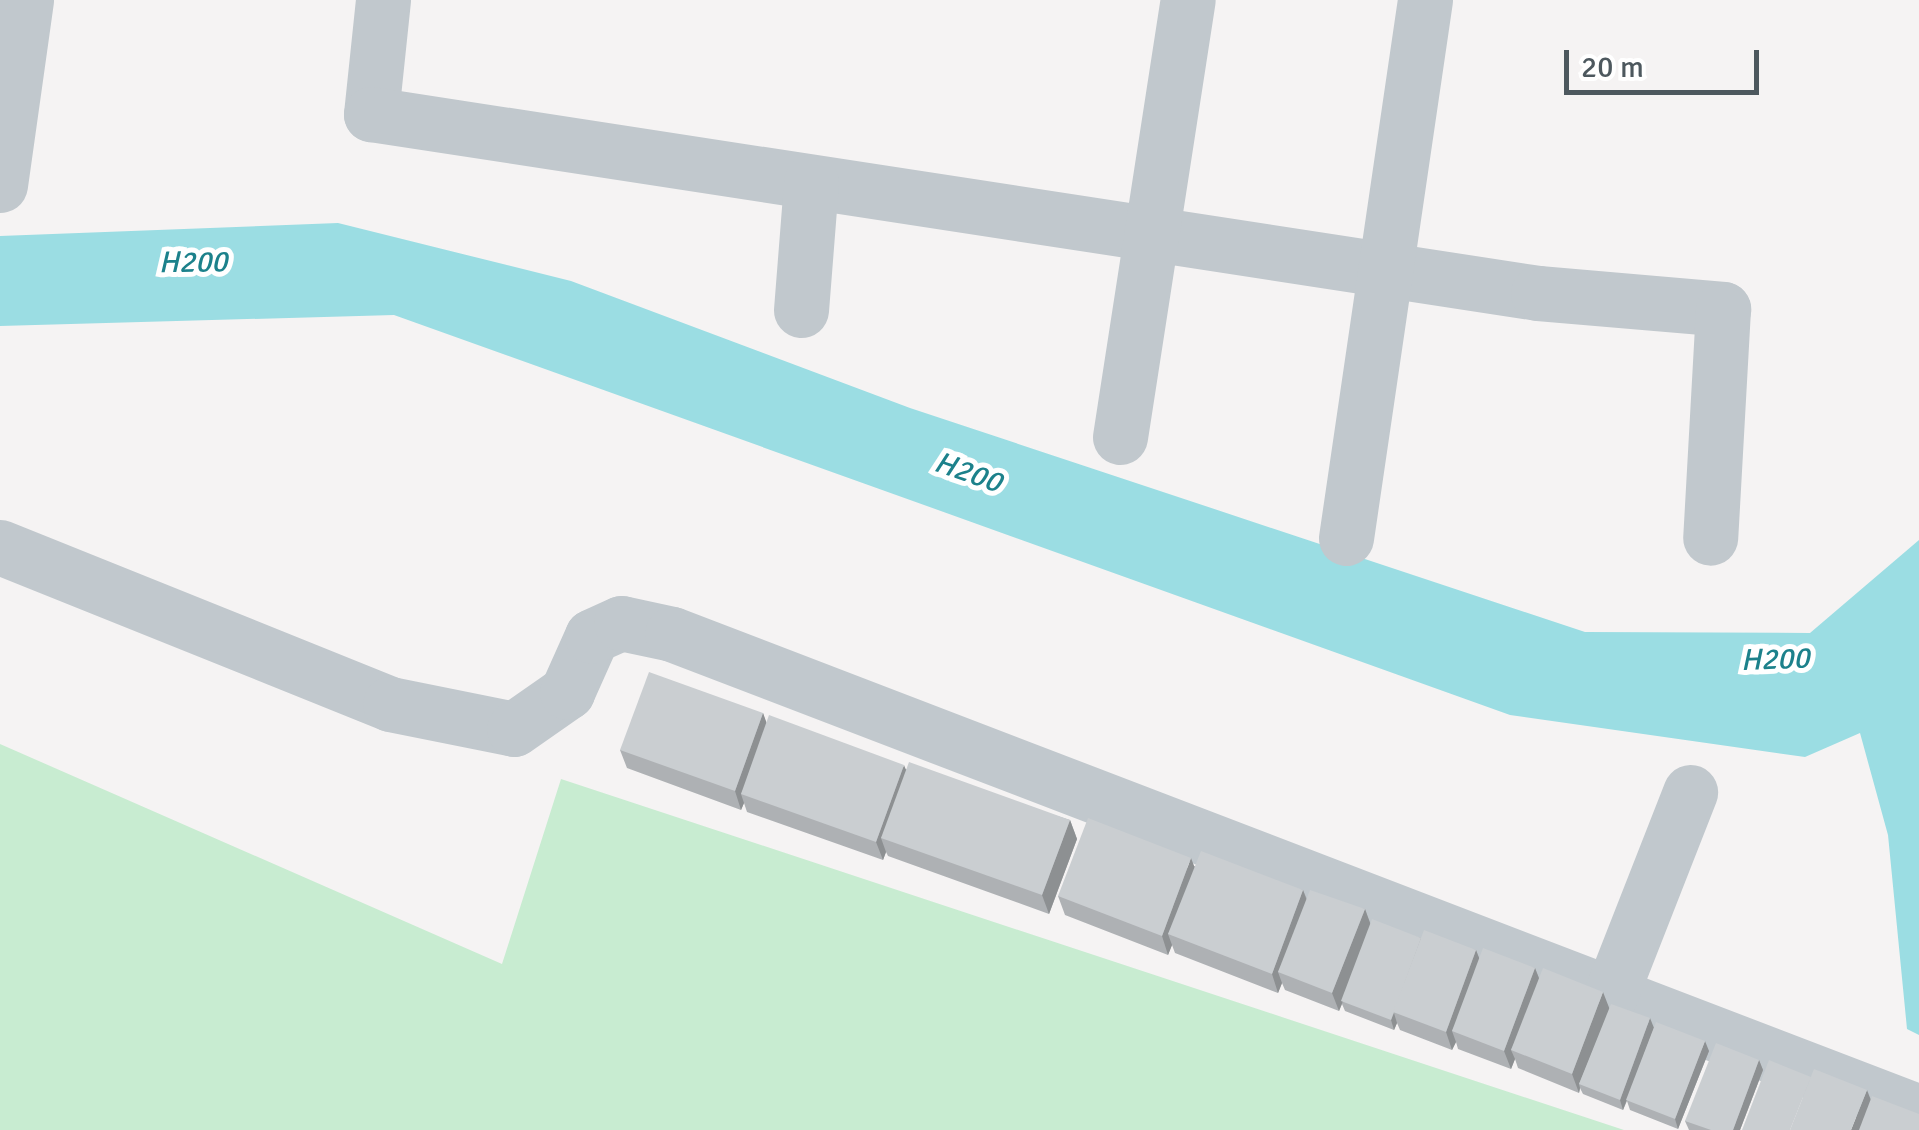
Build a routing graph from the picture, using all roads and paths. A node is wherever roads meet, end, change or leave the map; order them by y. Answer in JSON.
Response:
{"nodes":[{"id":1,"x":26,"y":0,"type":"edge"},
{"id":2,"x":382,"y":0,"type":"edge"},
{"id":3,"x":1188,"y":0,"type":"edge"},
{"id":4,"x":1426,"y":0,"type":"edge"},
{"id":5,"x":811,"y":182,"type":"junction"},
{"id":6,"x":0,"y":185,"type":"edge"},
{"id":7,"x":1146,"y":232,"type":"junction"},
{"id":8,"x":1386,"y":267,"type":"junction"},
{"id":9,"x":800,"y":310,"type":"dead end"},
{"id":10,"x":1120,"y":437,"type":"dead end"},
{"id":11,"x":1346,"y":538,"type":"dead end"},
{"id":12,"x":1710,"y":538,"type":"dead end"},
{"id":13,"x":0,"y":547,"type":"edge"},
{"id":14,"x":1690,"y":792,"type":"dead end"},
{"id":15,"x":1611,"y":994,"type":"junction"},
{"id":16,"x":1919,"y":1112,"type":"edge"}],
"edges":[{"from":1,"to":6,"type":"street"},
{"from":2,"to":5,"type":"street"},
{"from":3,"to":7,"type":"street"},
{"from":4,"to":8,"type":"street"},
{"from":5,"to":7,"type":"street"},
{"from":5,"to":9,"type":"street"},
{"from":7,"to":8,"type":"street"},
{"from":7,"to":10,"type":"street"},
{"from":8,"to":11,"type":"street"},
{"from":8,"to":12,"type":"street"},
{"from":13,"to":15,"type":"street"},
{"from":14,"to":15,"type":"street"},
{"from":15,"to":16,"type":"street"}]}
